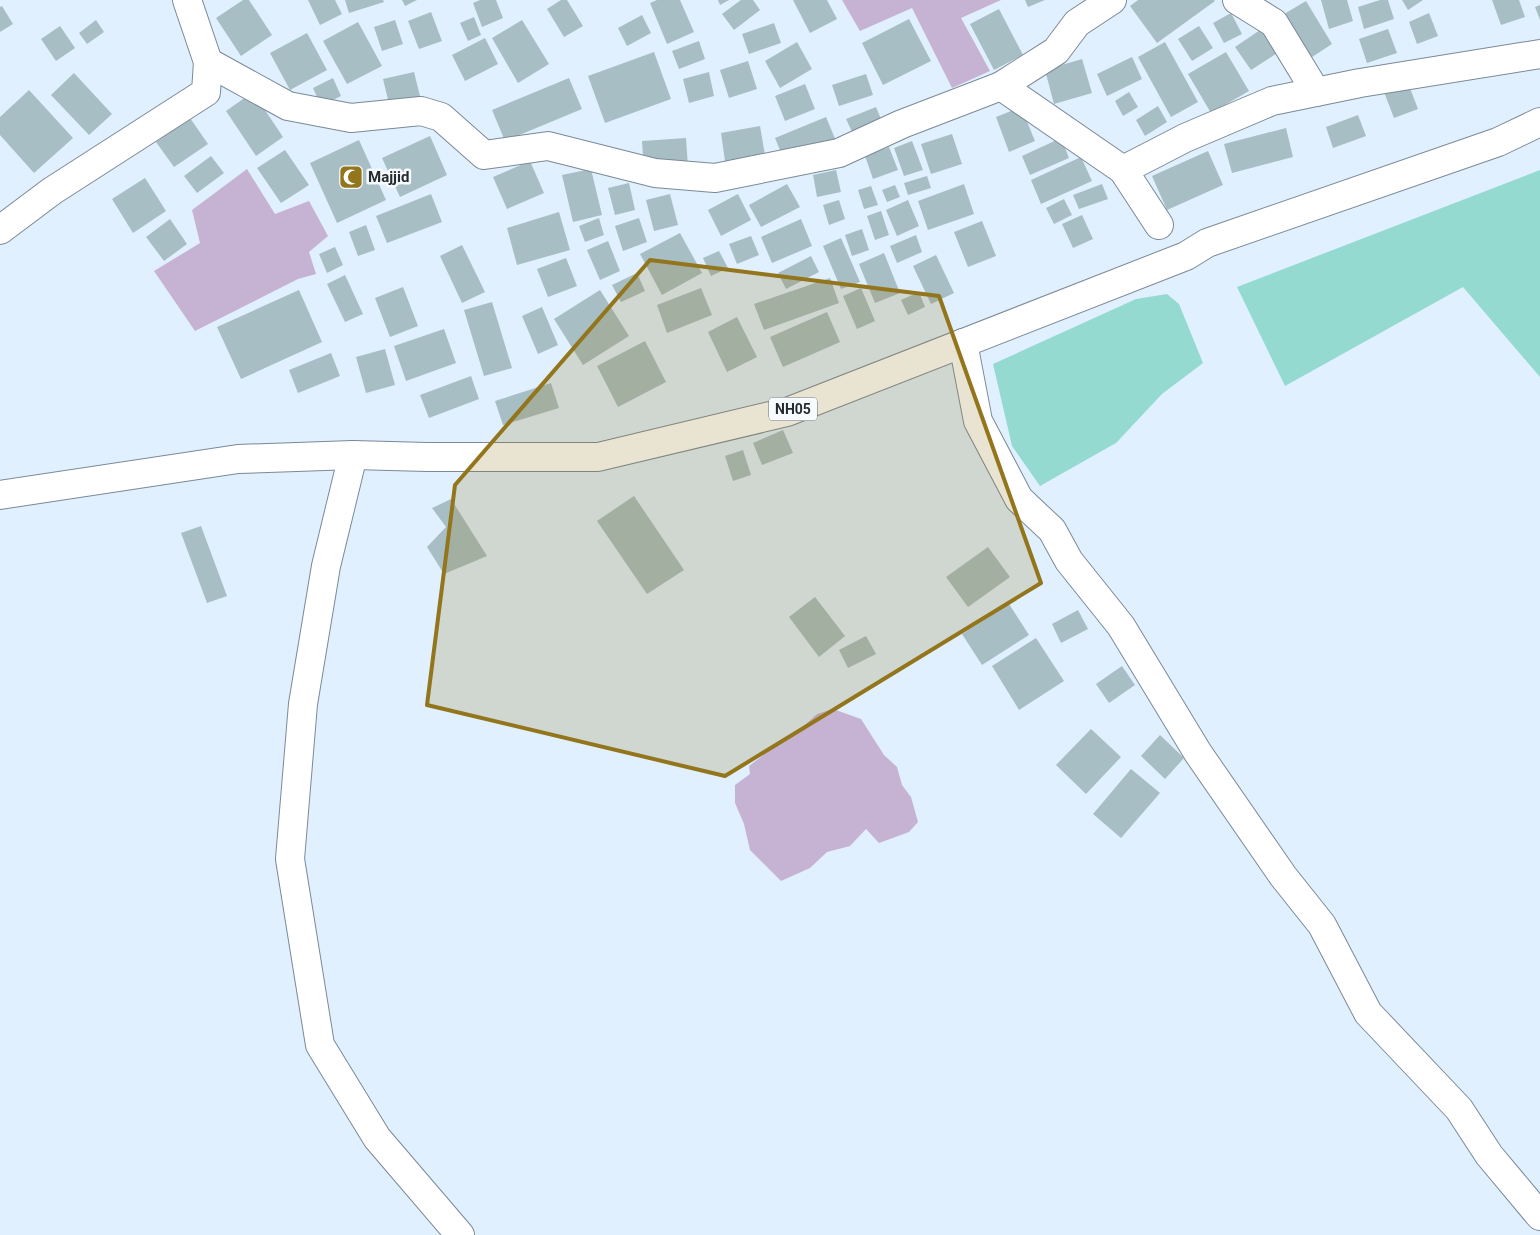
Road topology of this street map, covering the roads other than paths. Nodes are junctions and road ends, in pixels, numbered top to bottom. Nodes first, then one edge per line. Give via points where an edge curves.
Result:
1 (188, 0) edge
2 (1112, 0) edge
3 (1237, 0) edge
4 (1540, 54) edge
5 (208, 62) junction
6 (1001, 86) junction
7 (1316, 92) junction
8 (1540, 122) edge
9 (1123, 170) junction
10 (1159, 224) dead end
11 (0, 230) edge
12 (963, 343) junction
13 (353, 455) junction
14 (0, 495) edge
15 (1540, 1216) edge
16 (460, 1235) edge

1 - 5 street
2 - 6 street via 1077,23 1056,51
3 - 7 street via 1274,23
4 - 7 street
5 - 6 street via 288,106 350,118 421,111 442,117 484,155 548,146 655,173 715,178 840,153 902,124
5 - 11 street via 206,92 52,191
6 - 9 street
7 - 9 street via 1272,101 1185,138
8 - 12 street, NH05 via 1498,142 1207,243 1186,256
9 - 10 street
12 - 13 street, NH05 via 786,412 598,457
12 - 15 street via 978,421 1019,499 1052,530 1069,561 1122,626 1198,754 1283,876 1322,925 1368,1012 1459,1109 1489,1154
13 - 14 street, NH05 via 238,459
13 - 16 street via 326,566 303,704 290,859 320,1045 377,1138

